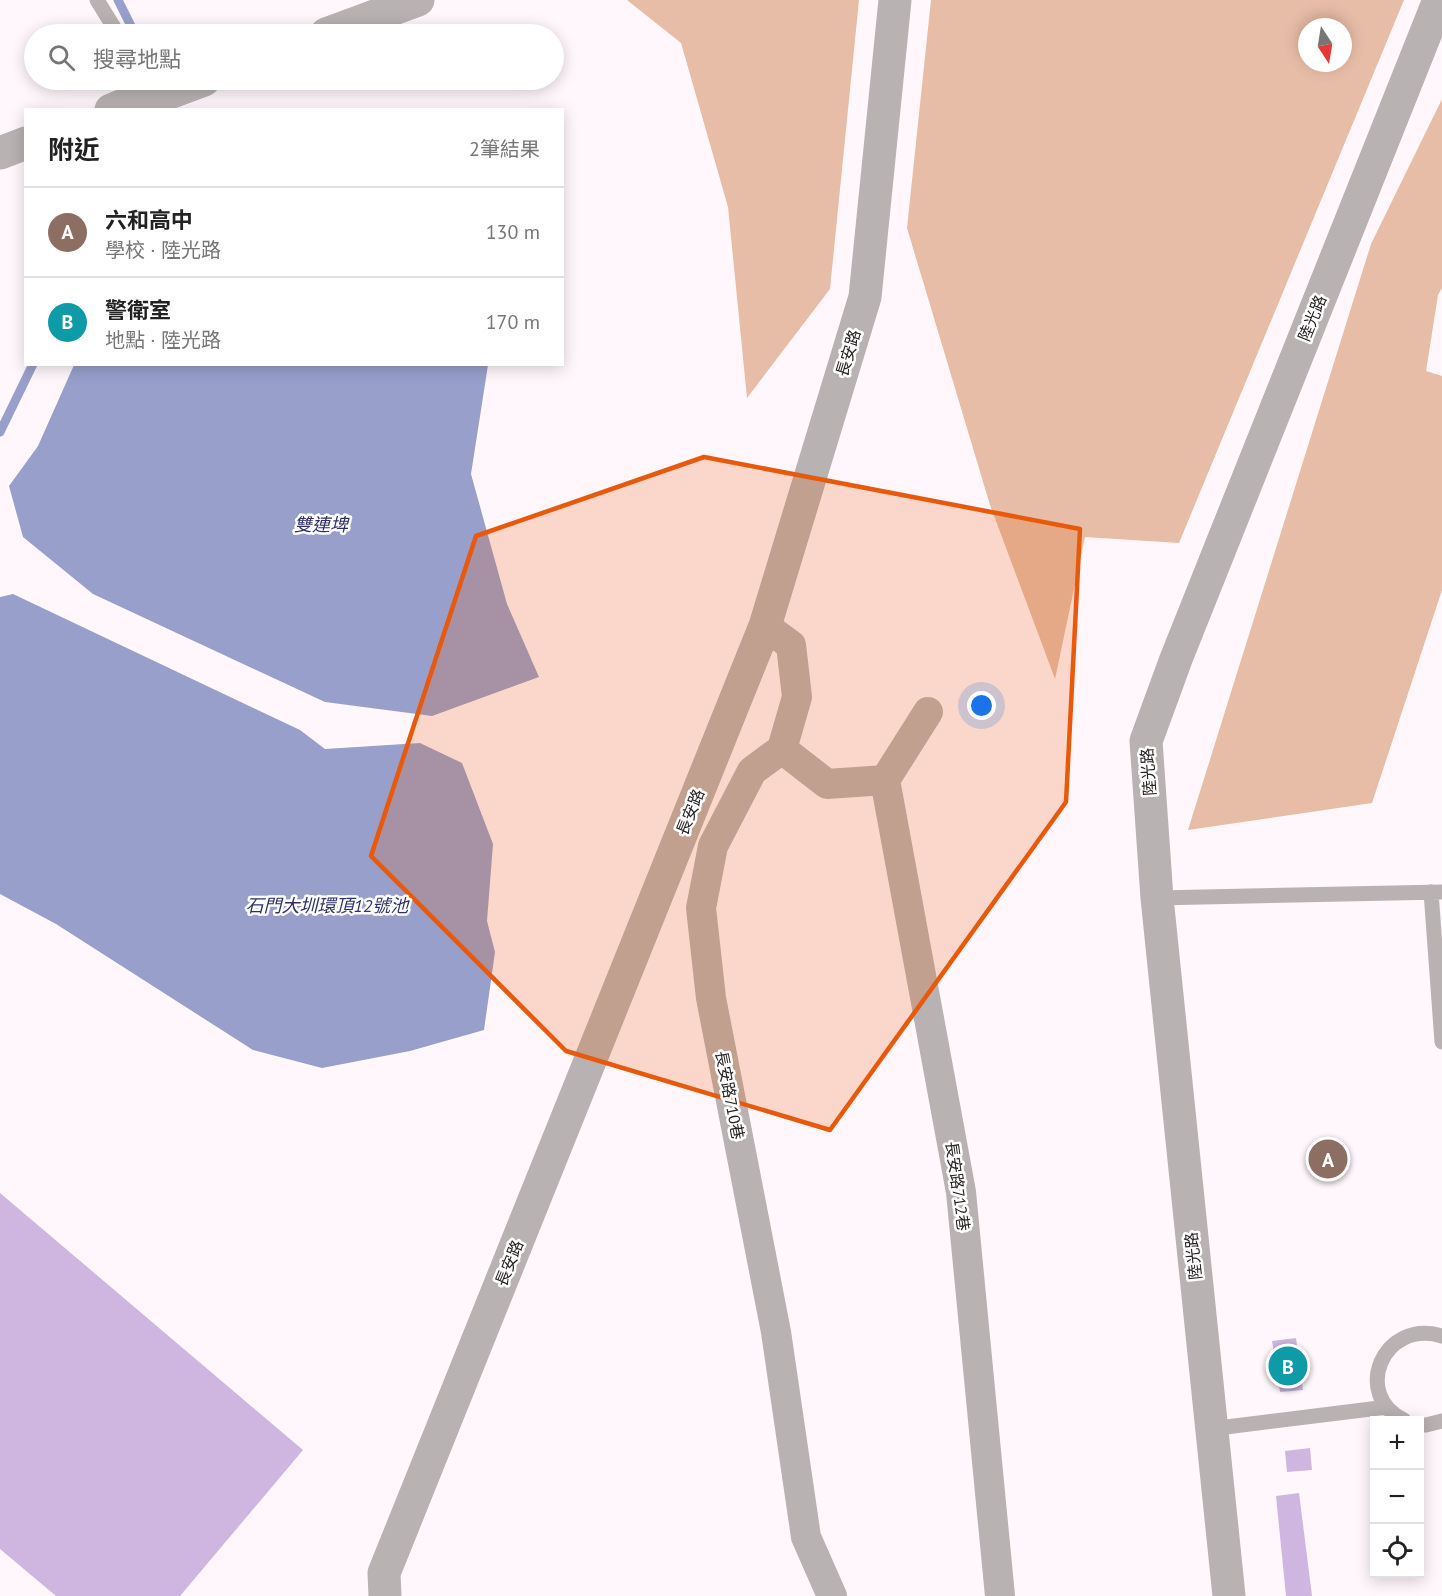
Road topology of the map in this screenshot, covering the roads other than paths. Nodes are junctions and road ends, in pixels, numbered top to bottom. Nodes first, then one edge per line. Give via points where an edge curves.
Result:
1 (96, 0) edge
2 (418, 0) edge
3 (895, 0) edge
4 (1439, 0) edge
5 (111, 24) edge
6 (353, 24) edge
7 (151, 90) edge
8 (115, 108) edge
9 (24, 144) edge
10 (0, 153) edge
11 (765, 626) junction
12 (928, 712) dead end
13 (782, 749) junction
14 (885, 780) junction
15 (1437, 892) edge
16 (1157, 898) junction
17 (1442, 1042) edge
18 (1442, 1336) edge
19 (1387, 1407) junction
20 (1399, 1416) edge
21 (1442, 1421) edge
22 (1424, 1425) edge
23 (1210, 1429) junction
24 (385, 1596) edge
25 (832, 1596) edge
26 (1000, 1596) edge
27 (1222, 1596) edge
28 (1229, 1596) edge

1 - 5 lane
2 - 6 street
3 - 11 street, 長安路 via 865,297
4 - 16 street, 陸光路 via 1146,741
7 - 8 street
9 - 10 street
11 - 13 street via 791,645 796,697
11 - 24 street, 長安路 via 384,1573
12 - 14 street
13 - 14 street via 827,784
13 - 25 street, 長安路710巷 via 752,771 713,846 701,908 711,998 776,1332 806,1537
14 - 26 street, 長安路712巷 via 961,1192
15 - 16 lane
15 - 17 lane
16 - 23 street, 陸光路
18 - 19 lane via 1409,1335 1386,1352 1377,1380
19 - 20 lane
19 - 23 lane
21 - 22 lane
23 - 27 street via 1209,1475
23 - 28 street, 陸光路

